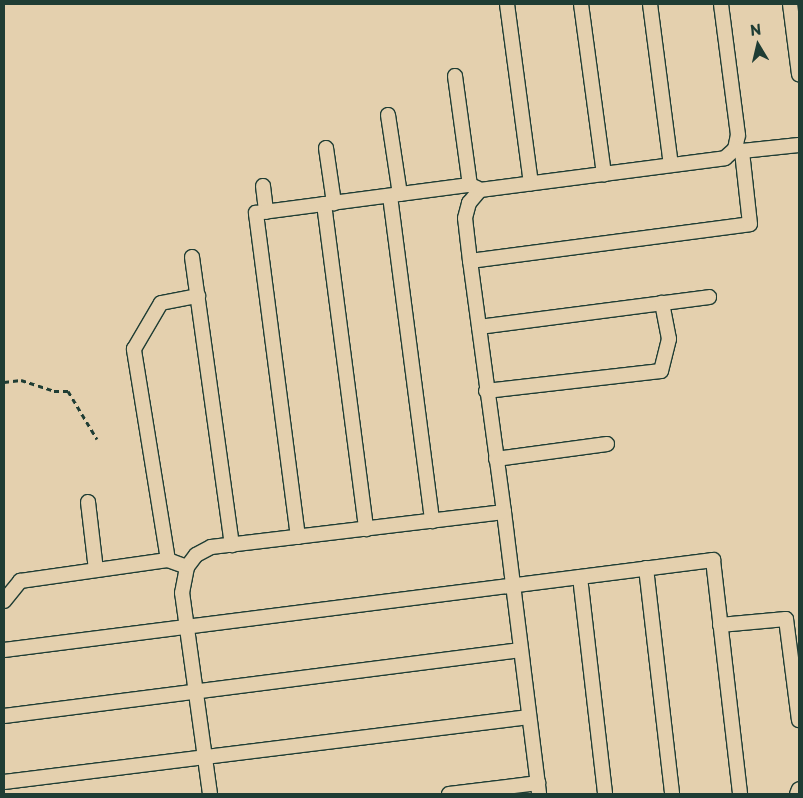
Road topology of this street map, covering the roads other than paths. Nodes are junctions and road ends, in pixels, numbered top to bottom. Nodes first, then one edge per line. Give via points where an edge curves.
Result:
1 (507, 4) edge
2 (581, 4) edge
3 (650, 4) edge
4 (721, 4) edge
5 (790, 4) edge
6 (799, 74) edge
7 (455, 76) dead end
8 (388, 115) dead end
9 (799, 145) edge
10 (326, 148) dead end
11 (738, 150) junction
12 (672, 165) junction
13 (604, 174) junction
14 (531, 183) junction
15 (263, 186) dead end
16 (475, 187) junction
17 (395, 195) junction
18 (329, 204) junction
19 (266, 212) junction
20 (192, 257) dead end
21 (470, 261) junction
22 (198, 296) junction
23 (709, 297) dead end
24 (662, 303) junction
25 (478, 327) junction
26 (486, 391) junction
27 (607, 444) dead end
28 (496, 459) junction
29 (88, 502) dead end
30 (504, 512) junction
31 (432, 521) junction
32 (366, 529) junction
33 (298, 537) junction
34 (232, 544) junction
35 (168, 560) junction
36 (187, 567) junction
37 (646, 568) junction
38 (96, 570) junction
39 (580, 577) junction
40 (513, 585) junction
41 (4, 601) edge
42 (720, 625) junction
43 (187, 626) junction
44 (4, 650) edge
45 (521, 650) junction
46 (196, 691) junction
47 (4, 716) edge
48 (529, 717) junction
49 (799, 720) edge
50 (205, 757) junction
51 (4, 782) edge
52 (538, 789) edge
53 (799, 790) edge
54 (210, 794) edge
55 (449, 794) edge
56 (605, 794) edge
57 (672, 794) edge
58 (740, 794) edge
59 (797, 794) edge

1 - 14 street
2 - 13 street
3 - 12 street
4 - 11 street
5 - 6 street
7 - 16 street
8 - 17 street
9 - 11 street
10 - 18 street
11 - 12 street via 725,158
11 - 21 street via 750,224
12 - 13 street
13 - 14 street
14 - 16 street
15 - 19 street
16 - 17 street
16 - 21 street via 465,218
17 - 18 street
17 - 31 street
18 - 19 street
18 - 32 street
19 - 33 street via 256,214
20 - 22 street
21 - 25 street
22 - 34 street
22 - 35 street via 161,303 134,349
23 - 24 street
24 - 25 street
24 - 26 street via 669,339 661,371
25 - 26 street
26 - 28 street
27 - 28 street
28 - 30 street
29 - 38 street
30 - 31 street
30 - 40 street
31 - 32 street
32 - 33 street
33 - 34 street
34 - 36 street via 211,547 196,555
35 - 36 street
35 - 38 street
36 - 43 street via 182,593
37 - 39 street
37 - 42 street via 713,560
37 - 57 street
38 - 41 street via 20,581
39 - 40 street
39 - 56 street
40 - 43 street
40 - 45 street
42 - 49 street via 786,619
42 - 58 street
43 - 44 street
43 - 46 street
45 - 46 street
45 - 48 street
46 - 47 street
46 - 50 street
48 - 50 street
48 - 52 street
50 - 51 street
50 - 54 street
52 - 55 street
53 - 59 street

